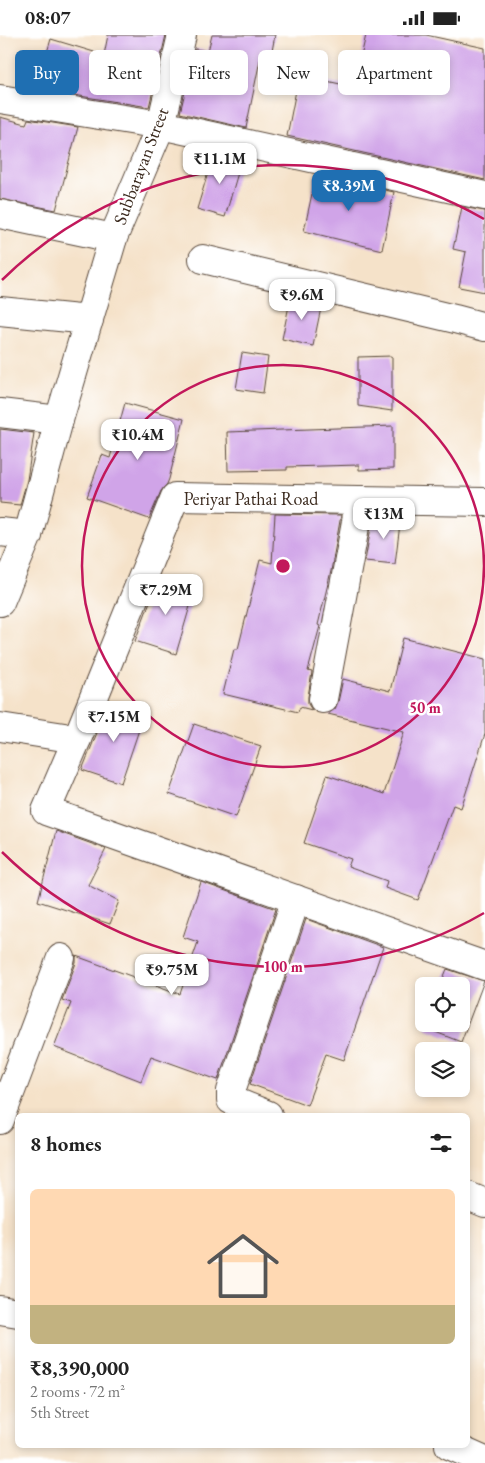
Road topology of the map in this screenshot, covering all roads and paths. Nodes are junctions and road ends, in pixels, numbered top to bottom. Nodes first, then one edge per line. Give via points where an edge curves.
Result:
1 (182, 35) edge
2 (0, 99) edge
3 (161, 125) junction
4 (485, 196) edge
5 (0, 214) edge
6 (113, 238) junction
7 (203, 259) dead end
8 (0, 311) edge
9 (89, 320) junction
10 (485, 327) edge
11 (0, 413) edge
12 (58, 420) junction
13 (360, 500) junction
14 (485, 502) edge
15 (0, 532) edge
16 (28, 535) junction
17 (0, 602) edge
18 (323, 699) dead end
19 (0, 727) edge
20 (77, 739) junction
21 (296, 899) junction
22 (61, 957) dead end
23 (485, 966) edge
24 (228, 1107) edge
25 (258, 1113) edge
26 (0, 1120) edge
27 (470, 1197) edge
28 (485, 1203) edge
29 (0, 1310) edge
30 (15, 1312) edge
31 (456, 1448) edge
32 (485, 1461) edge

1 - 3 street, Subbarayan Street
2 - 3 street
3 - 4 street
3 - 6 street, Subbarayan Street
5 - 6 street
6 - 9 street, Subbarayan Street
7 - 10 street
8 - 9 street
9 - 12 street, Subbarayan Street
11 - 12 street
12 - 16 street, Subbarayan Street
13 - 14 street, Periyar Pathai Road
13 - 18 street
13 - 20 street, Periyar Pathai Road via 175,497
15 - 16 street
16 - 17 street, Subbarayan Street
19 - 20 street
20 - 21 street via 46,811
21 - 23 street
21 - 24 street
22 - 26 street
24 - 25 street
27 - 28 street
29 - 30 street
31 - 32 street

